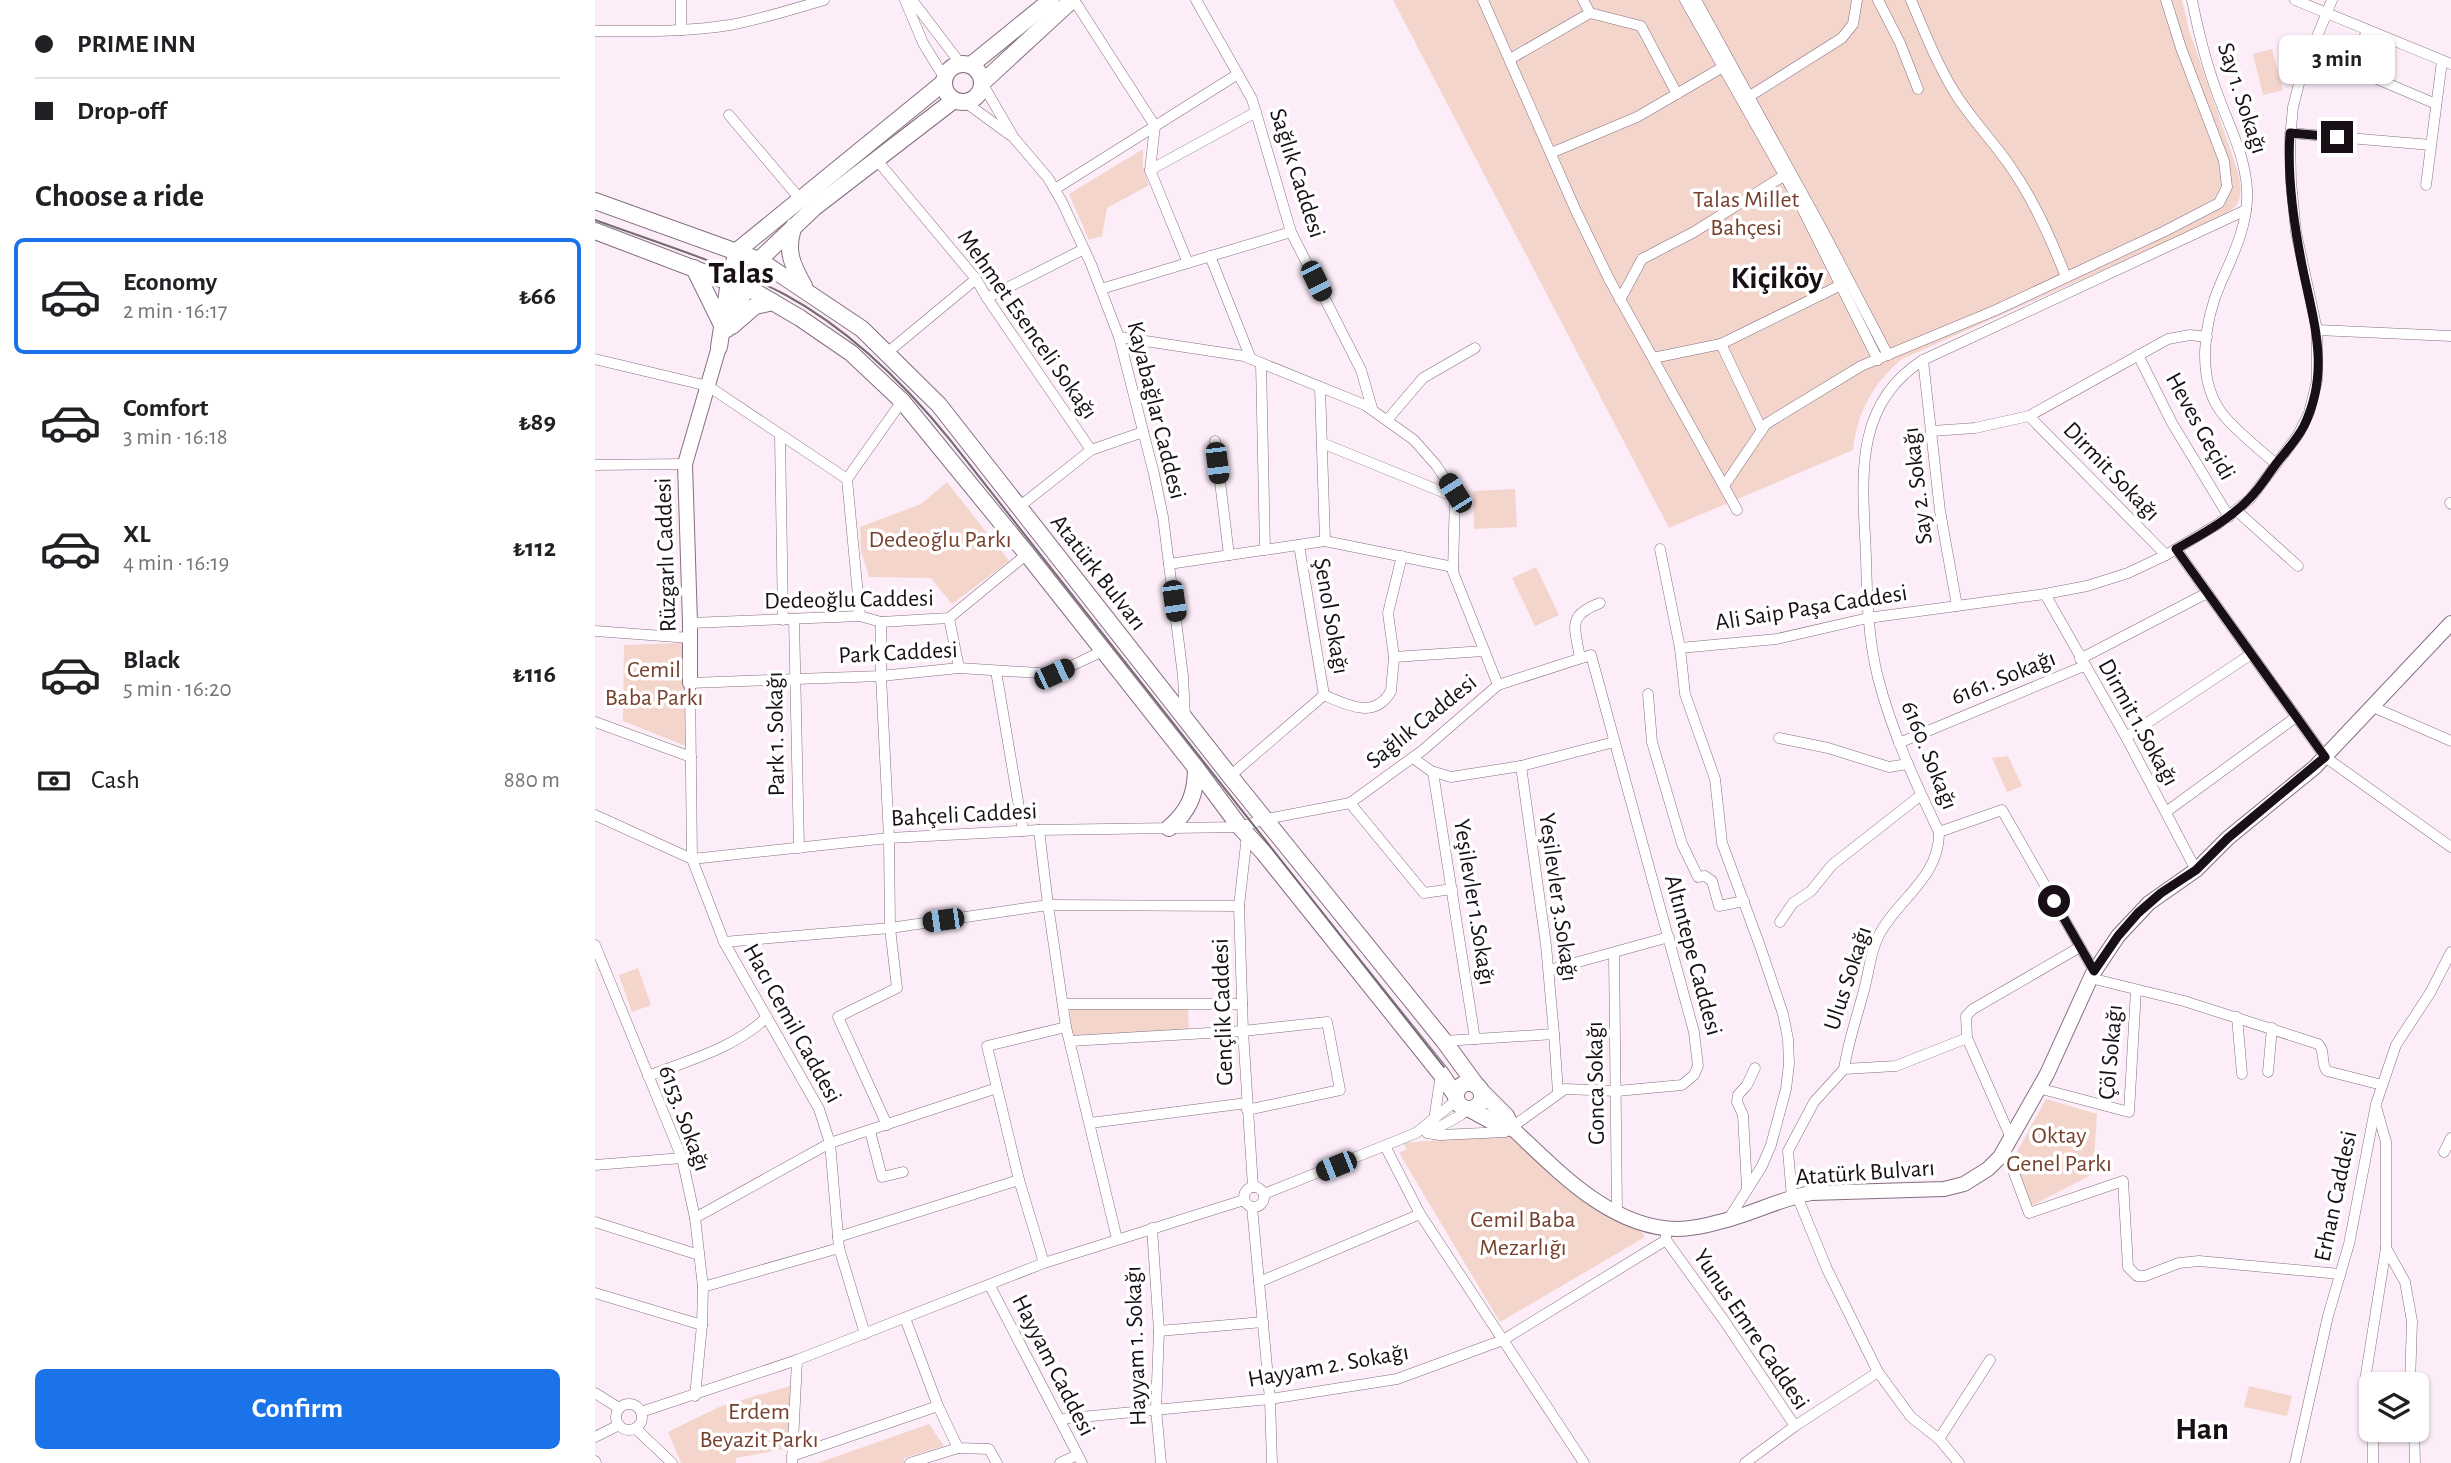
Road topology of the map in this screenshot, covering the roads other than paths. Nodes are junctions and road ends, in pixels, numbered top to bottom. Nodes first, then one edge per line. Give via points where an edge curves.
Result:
1 (681, 0) edge
2 (824, 0) edge
3 (905, 0) edge
4 (912, 0) edge
5 (1051, 0) edge
6 (1073, 0) edge
7 (1196, 0) edge
8 (1483, 0) edge
9 (1583, 0) edge
10 (1685, 0) edge
11 (1696, 0) edge
12 (1857, 0) edge
13 (1878, 0) edge
14 (1912, 0) edge
15 (2166, 0) edge
16 (2192, 0) edge
17 (2295, 0) edge
18 (2332, 0) edge
19 (1590, 13) junction
20 (2326, 14) junction
21 (681, 30) junction
22 (2367, 30) junction
23 (595, 31) edge
24 (1510, 59) junction
25 (2446, 62) edge
26 (965, 64) junction
27 (1724, 67) junction
28 (1238, 74) junction
29 (944, 80) junction
30 (982, 83) junction
31 (1917, 89) dead end
32 (1677, 94) junction
33 (1750, 96) junction
34 (960, 101) junction
35 (2436, 104) junction
36 (1256, 112) junction
37 (729, 115) dead end
38 (1154, 126) junction
39 (2290, 133) junction
40 (1014, 138) junction
41 (2431, 145) junction
42 (1551, 153) junction
43 (876, 159) junction
44 (1150, 170) junction
45 (1785, 175) junction
46 (2426, 185) dead end
47 (1055, 189) junction
48 (800, 199) junction
49 (595, 201) edge
50 (2246, 210) junction
51 (782, 214) junction
52 (795, 225) junction
53 (595, 231) edge
54 (1291, 232) junction
55 (708, 240) junction
56 (1084, 249) junction
57 (737, 251) junction
58 (1210, 256) junction
59 (759, 260) junction
60 (1188, 263) junction
61 (694, 268) junction
62 (2066, 277) junction
63 (976, 279) junction
64 (729, 282) junction
65 (1841, 285) junction
66 (747, 287) junction
67 (1101, 289) junction
68 (807, 292) junction
69 (987, 298) junction
70 (1620, 300) junction
71 (773, 302) junction
72 (725, 328) junction
73 (2317, 330) junction
74 (1119, 337) junction
75 (2207, 337) junction
76 (2451, 337) edge
77 (1721, 345) junction
78 (719, 347) joint
79 (1475, 348) dead end
80 (888, 352) junction
81 (2139, 355) junction
82 (1653, 358) junction
83 (1883, 358) junction
84 (595, 359) edge
85 (1923, 360) junction
86 (1256, 361) junction
87 (708, 386) junction
88 (1320, 387) junction
89 (902, 401) junction
90 (1372, 408) junction
91 (2029, 416) junction
92 (1388, 419) junction
93 (1762, 430) junction
94 (1932, 431) junction
95 (1143, 432) junction
96 (779, 436) junction
97 (1215, 440) dead end
98 (1322, 443) junction
99 (1091, 450) junction
100 (685, 464) junction
101 (2276, 464) junction
102 (595, 466) edge
103 (847, 479) junction
104 (1724, 486) junction
105 (1455, 497) junction
106 (1019, 507) junction
107 (1737, 510) dead end
108 (2233, 514) junction
109 (1325, 541) junction
110 (1299, 545) junction
111 (1660, 549) dead end
112 (2176, 549) junction
113 (1265, 550) junction
114 (1027, 554) junction
115 (1229, 555) junction
116 (2165, 555) junction
117 (1402, 556) junction
118 (1169, 564) junction
119 (2298, 566) dead end
120 (1453, 567) junction
121 (2207, 593) junction
122 (2045, 594) junction
123 (1600, 603) dead end
124 (1957, 606) junction
125 (1868, 614) junction
126 (860, 616) junction
127 (949, 618) junction
128 (789, 620) junction
129 (881, 622) junction
130 (2451, 623) edge
131 (595, 631) edge
132 (690, 631) junction
133 (1680, 648) junction
134 (1103, 651) junction
135 (1484, 651) junction
136 (2250, 655) junction
137 (1394, 657) junction
138 (1585, 657) junction
139 (2082, 663) junction
140 (959, 668) junction
141 (996, 671) junction
142 (881, 676) junction
143 (795, 679) junction
144 (690, 683) junction
145 (1498, 685) junction
146 (1648, 694) dead end
147 (1324, 695) junction
148 (2373, 707) junction
149 (2296, 717) junction
150 (1185, 718) junction
151 (595, 722) edge
152 (2126, 737) junction
153 (1779, 738) dead end
154 (2451, 741) edge
155 (1614, 742) junction
156 (1899, 743) junction
157 (691, 757) junction
158 (2325, 757) junction
159 (1413, 758) junction
160 (1907, 764) junction
161 (1521, 766) junction
162 (1196, 768) junction
163 (1433, 772) junction
164 (1230, 776) junction
165 (1921, 795) junction
166 (1350, 803) junction
167 (2165, 811) junction
168 (595, 815) edge
169 (1266, 818) junction
170 (1169, 828) junction
171 (1039, 830) junction
172 (1023, 831) junction
173 (1244, 831) junction
174 (1939, 832) junction
175 (890, 838) junction
176 (2451, 847) edge
177 (799, 848) junction
178 (692, 859) junction
179 (2196, 870) junction
180 (1452, 889) junction
181 (1744, 901) junction
182 (1048, 905) junction
183 (1240, 906) junction
184 (1780, 922) dead end
185 (890, 928) junction
186 (1669, 937) junction
187 (723, 942) junction
188 (595, 946) edge
189 (2080, 947) junction
190 (2451, 952) edge
191 (1614, 953) junction
192 (1549, 971) junction
193 (2092, 975) junction
194 (2136, 990) junction
195 (1063, 1004) junction
196 (1242, 1004) junction
197 (767, 1017) junction
198 (2237, 1017) junction
199 (1066, 1027) junction
200 (2272, 1028) junction
201 (1243, 1031) junction
202 (1554, 1034) junction
203 (1967, 1038) junction
204 (1475, 1039) junction
205 (1070, 1041) junction
206 (1444, 1041) junction
207 (1755, 1068) dead end
208 (1843, 1069) junction
209 (2267, 1072) dead end
210 (1441, 1074) junction
211 (2242, 1074) dead end
212 (648, 1076) junction
213 (2382, 1085) junction
214 (997, 1088) junction
215 (1479, 1088) junction
216 (2038, 1088) junction
217 (1617, 1091) junction
218 (1558, 1092) junction
219 (1462, 1103) junction
220 (2376, 1104) junction
221 (1247, 1107) junction
222 (1434, 1120) junction
223 (1090, 1123) junction
224 (887, 1125) junction
225 (1513, 1128) junction
226 (870, 1131) junction
227 (1421, 1133) junction
228 (2451, 1138) edge
229 (830, 1143) junction
230 (2008, 1144) junction
231 (1385, 1146) junction
232 (2444, 1152) dead end
233 (682, 1158) junction
234 (595, 1165) edge
235 (903, 1172) dead end
236 (1019, 1180) junction
237 (1253, 1187) junction
238 (1747, 1188) junction
239 (1264, 1194) junction
240 (1795, 1197) junction
241 (1248, 1204) junction
242 (1617, 1212) junction
243 (1420, 1214) junction
244 (695, 1219) junction
245 (1728, 1220) junction
246 (595, 1222) edge
247 (1152, 1228) junction
248 (1666, 1234) junction
249 (838, 1237) junction
250 (1117, 1239) junction
251 (839, 1248) junction
252 (2386, 1248) junction
253 (699, 1255) junction
254 (1044, 1263) junction
255 (2340, 1274) junction
256 (1259, 1282) junction
257 (990, 1286) junction
258 (703, 1287) junction
259 (595, 1293) edge
260 (905, 1318) junction
261 (1263, 1322) junction
262 (702, 1325) junction
263 (1159, 1331) junction
264 (865, 1334) junction
265 (1503, 1340) junction
266 (797, 1360) junction
267 (1990, 1360) dead end
268 (1878, 1372) junction
269 (2367, 1372) edge
270 (2410, 1372) edge
271 (595, 1393) edge
272 (695, 1396) junction
273 (1269, 1399) junction
274 (938, 1406) junction
275 (619, 1408) junction
276 (1156, 1409) junction
277 (641, 1412) junction
278 (1060, 1419) junction
279 (619, 1425) junction
280 (1795, 1426) junction
281 (635, 1428) junction
282 (595, 1437) edge
283 (1939, 1439) junction
284 (2373, 1442) edge
285 (2414, 1442) edge
286 (958, 1448) junction
287 (792, 1459) edge
288 (1080, 1459) edge
289 (672, 1463) edge
290 (910, 1463) edge
291 (997, 1463) edge
292 (1060, 1463) edge
293 (1161, 1463) edge
294 (1272, 1463) edge
295 (1584, 1463) edge
296 (1745, 1463) edge
297 (1959, 1463) edge
298 (2295, 1463) edge
299 (2373, 1463) edge
300 (2415, 1463) edge

1 - 21 street
2 - 21 street via 750,21
3 - 29 street
4 - 26 street
5 - 26 main road
6 - 30 main road
6 - 38 street
7 - 28 street, Sağlık Caddesi
8 - 24 street
9 - 19 street
10 - 27 street
11 - 33 street
12 - 33 street via 1853,24 1842,38
13 - 31 street via 1901,43
14 - 62 street via 1946,78 2017,177
15 - 62 street via 2224,161 2226,191 2211,209
16 - 50 street, Say 1. Sokağı via 2208,67 2244,167
17 - 20 street
18 - 20 street, Ali Saip Paşa Caddesi
19 - 24 street
19 - 32 street via 1641,26
20 - 22 street
20 - 39 street, Ali Saip Paşa Caddesi via 2301,76
21 - 23 street
22 - 25 street
22 - 35 street via 2355,63 2358,71
24 - 42 street
25 - 35 street
26 - 29 main road via 950,68
26 - 30 main road via 979,72
27 - 32 street
27 - 45 street
28 - 36 street, Sağlık Caddesi
28 - 38 street
29 - 34 main road via 946,93
29 - 48 main road
30 - 34 main road via 975,97
30 - 40 street, Kayabağlar Caddesi
32 - 42 street via 1637,117
33 - 83 street via 1823,231
34 - 40 street, Kayabağlar Caddesi
34 - 43 main road
35 - 41 street
36 - 44 street
36 - 54 street, Sağlık Caddesi
37 - 48 street
38 - 44 street
38 - 47 street
39 - 41 street
39 - 73 street, Ali Saip Paşa Caddesi via 2296,232
40 - 47 street, Kayabağlar Caddesi
41 - 46 street
42 - 70 street
43 - 52 main road
43 - 63 street, Mehmet Esenceli Sokağı
44 - 60 street
45 - 65 street
45 - 70 street via 1642,259
47 - 56 street, Kayabağlar Caddesi
48 - 51 main road
49 - 55 main road, Atatürk Bulvarı
50 - 75 street, Say 1. Sokağı via 2234,256 2213,304
50 - 85 street, 6160. Sokağı
51 - 55 main road via 739,236
51 - 57 main road
52 - 59 main road
52 - 68 main road via 791,264
53 - 61 main road, Atatürk Bulvarı
54 - 58 street
54 - 90 street, Sağlık Caddesi via 1361,370
55 - 57 main road, Atatürk Bulvarı
56 - 67 street, Kayabağlar Caddesi
56 - 69 street
57 - 59 main road, Atatürk Bulvarı
57 - 64 main road, Rüzgarlı Caddesi
58 - 60 street
58 - 86 street
59 - 66 main road, Rüzgarlı Caddesi
59 - 68 main road, Atatürk Bulvarı
60 - 67 street
61 - 64 main road, Atatürk Bulvarı
61 - 72 main road
62 - 83 street
63 - 69 street, Mehmet Esenceli Sokağı
63 - 80 street
64 - 66 main road, Atatürk Bulvarı
64 - 72 main road, Rüzgarlı Caddesi
65 - 77 street
65 - 83 street
66 - 71 main road, Atatürk Bulvarı
66 - 72 main road, Rüzgarlı Caddesi
67 - 74 street, Kayabağlar Caddesi
68 - 80 main road, Atatürk Bulvarı via 862,328
69 - 99 street, Mehmet Esenceli Sokağı
70 - 82 street
71 - 72 main road via 755,306
71 - 89 main road, Atatürk Bulvarı via 851,353
72 - 78 main road, Rüzgarlı Caddesi
73 - 76 street
73 - 101 street, Ali Saip Paşa Caddesi via 2318,370 2312,403 2298,435
74 - 86 street
74 - 95 street, Kayabağlar Caddesi
75 - 81 street via 2175,337
75 - 101 street, Say 1. Sokağı via 2208,377 2220,410
77 - 82 street
77 - 93 street
78 - 87 main road, Rüzgarlı Caddesi
79 - 92 street via 1423,378
80 - 106 main road, Atatürk Bulvarı via 939,405
81 - 91 street
81 - 108 street, Heves Geçidi via 2184,444
82 - 104 street
83 - 93 street via 1861,366
84 - 87 street
85 - 94 street, Say 2. Sokağı
85 - 125 street, 6160. Sokağı via 1888,391 1867,441 1863,478
86 - 88 street
86 - 113 street
87 - 96 street
87 - 100 main road, Rüzgarlı Caddesi
88 - 90 street
88 - 98 street
89 - 103 street
89 - 114 main road, Atatürk Bulvarı
90 - 92 street
91 - 94 street via 1975,428
91 - 116 street, Dirmit Sokağı
92 - 105 street via 1426,452
93 - 104 street
94 - 124 street, Say 2. Sokağı
95 - 99 street
95 - 118 street, Kayabağlar Caddesi
96 - 103 street
96 - 128 street, Park 1. Sokağı
97 - 115 street
98 - 105 street
98 - 109 street
99 - 106 street
100 - 102 street
100 - 132 main road, Rüzgarlı Caddesi
101 - 108 street, Ali Saip Paşa Caddesi via 2260,488
103 - 126 street
104 - 107 street
105 - 120 street, Sağlık Caddesi
106 - 150 main road, Atatürk Bulvarı
108 - 112 street, Ali Saip Paşa Caddesi
108 - 119 street, Heves Geçidi
109 - 110 street
109 - 117 street
110 - 113 street
110 - 147 street, Şenol Sokağı
111 - 133 street
112 - 116 street, Ali Saip Paşa Caddesi
112 - 121 street, Dirmit Sokağı
113 - 115 street
114 - 127 street, Dedeoğlu Caddesi
114 - 134 main road, Atatürk Bulvarı
115 - 118 street
116 - 122 street, Ali Saip Paşa Caddesi via 2108,580
117 - 120 street
117 - 137 street via 1388,613
118 - 150 street, Kayabağlar Caddesi
120 - 135 street, Sağlık Caddesi
121 - 136 street, Dirmit Sokağı
121 - 139 street, 6161. Sokağı
122 - 124 street, Ali Saip Paşa Caddesi
122 - 139 street, Dirmit 1.Sokağı
123 - 138 street, Altıntepe Caddesi via 1582,610 1577,618 1575,627
124 - 125 street, Ali Saip Paşa Caddesi
125 - 133 street, Ali Saip Paşa Caddesi via 1777,639
125 - 156 street, 6160. Sokağı via 1876,670
126 - 128 street, Dedeoğlu Caddesi
126 - 129 street, Dedeoğlu Caddesi
127 - 129 street, Dedeoğlu Caddesi
127 - 140 street
128 - 132 street, Dedeoğlu Caddesi
128 - 143 street, Park 1. Sokağı
129 - 142 street
130 - 148 main road, Atatürk Bulvarı
131 - 132 street, Dedeoğlu Caddesi
132 - 144 main road, Rüzgarlı Caddesi
133 - 181 street via 1685,694 1713,769 1722,843
134 - 141 street, Park Caddesi via 1054,674
134 - 162 main road, Atatürk Bulvarı
135 - 137 street
135 - 145 street, Sağlık Caddesi
136 - 149 street, Dirmit Sokağı
136 - 152 street
137 - 147 street via 1391,691 1381,704 1354,708
138 - 145 street
138 - 155 street, Altıntepe Caddesi
139 - 152 street, Dirmit 1.Sokağı
139 - 156 street, 6161. Sokağı
140 - 141 street, Park Caddesi
140 - 142 street, Park Caddesi
141 - 172 street
142 - 143 street, Park Caddesi
142 - 175 street
143 - 144 street, Park Caddesi
143 - 177 street, Park 1. Sokağı
144 - 157 street, Hacı Cemil Caddesi
145 - 159 street, Sağlık Caddesi
146 - 181 street via 1652,742 1682,844 1698,877 1712,881 1719,906
147 - 164 street
148 - 154 street
148 - 158 main road, Atatürk Bulvarı
149 - 158 street, Dirmit Sokağı
149 - 167 street
150 - 164 main road, Atatürk Bulvarı
151 - 157 street
152 - 167 street, Dirmit 1.Sokağı
152 - 179 street
153 - 160 street via 1889,766
155 - 161 street
155 - 186 street, Altıntepe Caddesi
156 - 160 street, 6160. Sokağı
157 - 178 street, Hacı Cemil Caddesi
158 - 176 street, Dirmit Sokağı
158 - 179 main road, Atatürk Bulvarı
159 - 163 street
159 - 166 street, Sağlık Caddesi
160 - 165 street, 6160. Sokağı
161 - 163 street via 1451,777
161 - 192 street, Yeşilevler 3.Sokağı
162 - 170 main road via 1191,802
162 - 173 main road, Atatürk Bulvarı
163 - 180 street, Yeşilevler 1.Sokağı
164 - 169 main road, Atatürk Bulvarı
165 - 174 street, 6160. Sokağı
165 - 184 street via 1832,865
166 - 169 street, Sağlık Caddesi
166 - 180 street via 1423,893
167 - 179 street, Dirmit 1.Sokağı
168 - 178 street
169 - 173 street, Sağlık Caddesi
169 - 206 main road, Atatürk Bulvarı
170 - 171 street, Bahçeli Caddesi
170 - 173 street, Bahçeli Caddesi
171 - 172 street, Bahçeli Caddesi
171 - 182 street
172 - 175 street, Bahçeli Caddesi
173 - 183 street, Gençlik Caddesi
173 - 210 main road, Atatürk Bulvarı
174 - 189 street, 6160. Sokağı via 2002,810
174 - 208 street, Ulus Sokağı via 1927,874 1874,946
175 - 177 street, Bahçeli Caddesi
175 - 185 street
177 - 178 street, Bahçeli Caddesi
178 - 187 street, Hacı Cemil Caddesi
179 - 193 main road, Atatürk Bulvarı via 2138,913
180 - 204 street, Yeşilevler 1.Sokağı
181 - 238 street via 1783,1013 1789,1052 1778,1124 1762,1166
182 - 183 street
182 - 185 street
182 - 195 street
183 - 196 street, Gençlik Caddesi
185 - 187 street
185 - 224 street via 897,988 838,1017
186 - 191 street
186 - 217 street, Altıntepe Caddesi via 1697,1043 1696,1071 1682,1085
187 - 197 street, Hacı Cemil Caddesi
188 - 212 street, 6153. Sokağı
189 - 193 street, 6160. Sokağı
189 - 203 street via 1970,1010
190 - 213 street, Erhan Caddesi via 2396,1045
191 - 192 street
191 - 217 street, Gonca Sokağı
192 - 202 street, Yeşilevler 3.Sokağı
193 - 194 street
193 - 216 main road, Atatürk Bulvarı
194 - 198 street
194 - 216 street, Çöl Sokağı via 2129,1112
195 - 196 street
195 - 199 street
196 - 201 street, Gençlik Caddesi
197 - 212 street via 728,1044
197 - 229 street, Hacı Cemil Caddesi via 819,1109
198 - 200 street
198 - 211 street
199 - 205 street
199 - 214 street via 987,1046
200 - 209 street
200 - 213 street via 2320,1045 2323,1066 2330,1073
201 - 205 street
201 - 221 street, Gençlik Caddesi
201 - 221 street via 1327,1022 1340,1090
202 - 204 street
202 - 218 street, Yeşilevler 3.Sokağı
203 - 208 street via 1895,1066
203 - 230 street
204 - 206 street
205 - 223 street
206 - 215 main road, Atatürk Bulvarı
207 - 238 street via 1737,1102 1743,1115
208 - 240 street via 1814,1102 1788,1151
210 - 219 main road, Atatürk Bulvarı
210 - 222 street
212 - 233 street, 6153. Sokağı
213 - 220 street, Erhan Caddesi
214 - 224 street
214 - 236 street
215 - 219 main road via 1480,1103
215 - 219 main road via 1462,1084 1457,1089
215 - 225 main road, Atatürk Bulvarı
216 - 230 main road, Atatürk Bulvarı
217 - 218 street, Altıntepe Caddesi
217 - 242 street, Gonca Sokağı
218 - 225 street
219 - 222 street
219 - 225 main road, Atatürk Bulvarı
219 - 227 street via 1461,1115
220 - 252 street via 2386,1142
220 - 255 street, Erhan Caddesi
221 - 223 street
221 - 237 street, Gençlik Caddesi
222 - 227 street
223 - 250 street
224 - 226 street
225 - 227 street via 1500,1133
225 - 242 main road, Atatürk Bulvarı via 1565,1178
226 - 229 street
226 - 235 street via 882,1177
227 - 231 street
228 - 232 street
229 - 244 street
229 - 249 street, Hacı Cemil Caddesi
230 - 240 main road, Atatürk Bulvarı via 1988,1169 1955,1187
230 - 255 street via 2029,1213 2123,1181 2128,1267 2137,1276 2199,1261
231 - 239 street
231 - 243 street
233 - 234 street
233 - 244 street, 6153. Sokağı
236 - 249 street
236 - 254 street
237 - 239 street
237 - 241 street via 1244,1193
238 - 245 street
239 - 241 street via 1262,1205
240 - 245 main road, Atatürk Bulvarı
240 - 268 street
241 - 247 street
241 - 256 street
242 - 248 main road, Atatürk Bulvarı
243 - 256 street
243 - 265 street
244 - 253 street, 6153. Sokağı
245 - 248 main road, Atatürk Bulvarı
246 - 253 street
247 - 250 street
247 - 263 street, Hayyam 1. Sokağı
248 - 265 street, Hayyam 2. Sokağı
248 - 280 street, Yunus Emre Caddesi
249 - 251 street, Hacı Cemil Caddesi
250 - 254 street
251 - 258 street
251 - 264 street, Hacı Cemil Caddesi
252 - 269 street
252 - 270 street via 2405,1282 2411,1321
253 - 258 street, 6153. Sokağı
254 - 257 street
255 - 298 street, Erhan Caddesi
256 - 261 street
257 - 260 street
257 - 278 street, Hayyam Caddesi
258 - 262 street, 6153. Sokağı
259 - 262 street
260 - 264 street
260 - 274 street
261 - 263 street
261 - 273 street
262 - 272 street, 6153. Sokağı
263 - 276 street, Hayyam 1. Sokağı
264 - 266 street
265 - 273 street, Hayyam 2. Sokağı via 1397,1379
265 - 295 street
266 - 272 street
266 - 287 street
267 - 283 street
268 - 280 street
268 - 283 street via 1911,1417
271 - 275 street
272 - 277 street
273 - 276 street, Hayyam 2. Sokağı
273 - 294 street
274 - 286 street
274 - 287 street
275 - 277 street via 632,1404
275 - 279 street
276 - 278 street, Hayyam 2. Sokağı
276 - 293 street, Hayyam 1. Sokağı
277 - 281 street
278 - 288 street, Hayyam Caddesi
279 - 281 street
279 - 282 street
280 - 296 street, Yunus Emre Caddesi
281 - 289 street
283 - 297 street
284 - 299 street
285 - 300 street
286 - 290 street
286 - 291 street via 989,1449
288 - 292 street

